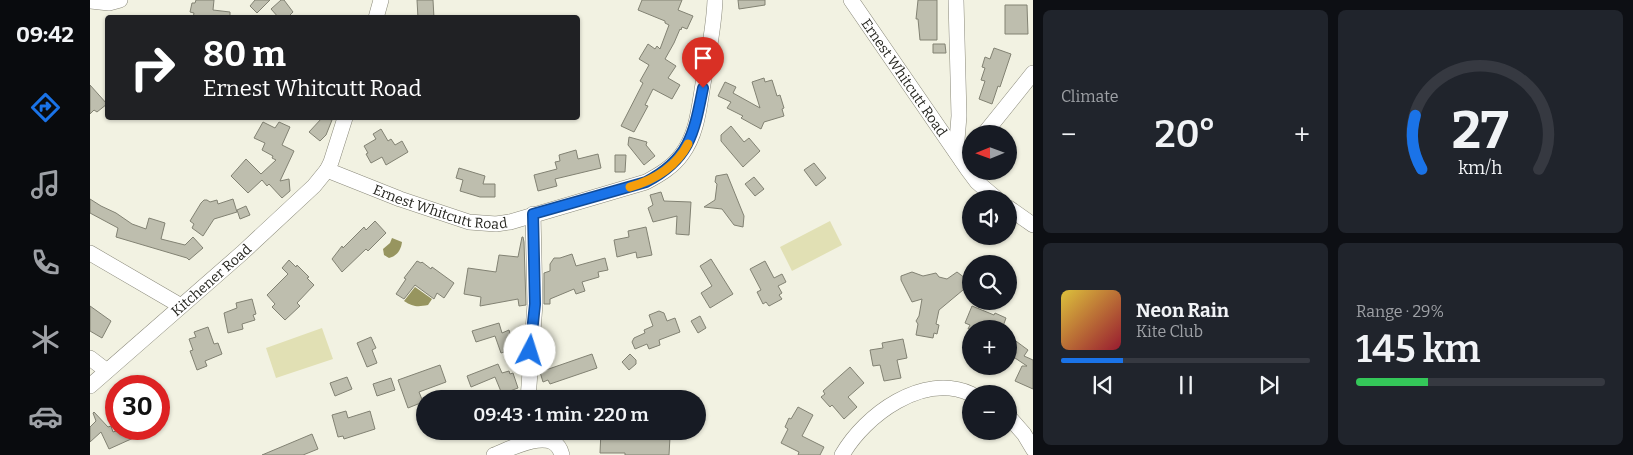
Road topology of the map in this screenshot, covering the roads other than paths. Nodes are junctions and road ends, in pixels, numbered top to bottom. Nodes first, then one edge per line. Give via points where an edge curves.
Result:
1 (120, 0) edge
2 (381, 0) edge
3 (715, 0) edge
4 (851, 0) edge
5 (956, 0) edge
6 (90, 1) edge
7 (377, 15) edge
8 (1033, 72) edge
9 (344, 120) edge
10 (991, 125) edge
11 (962, 144) edge
12 (962, 153) edge
13 (328, 170) junction
14 (976, 180) edge
15 (986, 190) edge
16 (533, 214) junction
17 (1017, 214) edge
18 (1033, 225) edge
19 (90, 253) edge
20 (181, 306) junction
21 (90, 358) edge
22 (107, 371) junction
23 (90, 386) edge
24 (529, 390) edge
25 (962, 392) edge
26 (1017, 426) edge
27 (521, 440) edge
28 (543, 440) edge
29 (1033, 449) edge
30 (494, 455) edge
31 (562, 455) edge
32 (842, 455) edge

1 - 6 street via 109,3
2 - 7 street
3 - 16 street, Ernest Whitcutt Road via 710,48 695,127 680,157 646,182
4 - 12 street, Ernest Whitcutt Road
5 - 11 street
8 - 10 street
9 - 13 street
13 - 16 street, Ernest Whitcutt Road via 469,222 496,224
13 - 20 street, Kitchener Road via 242,254
14 - 15 street, Ernest Whitcutt Road
16 - 24 street via 535,304
17 - 18 street
19 - 20 street
20 - 22 street, Kitchener Road
21 - 22 street
22 - 23 street, Kitchener Road
25 - 32 street via 918,392 890,404 850,441
26 - 29 street
27 - 30 street
28 - 31 street via 559,446

